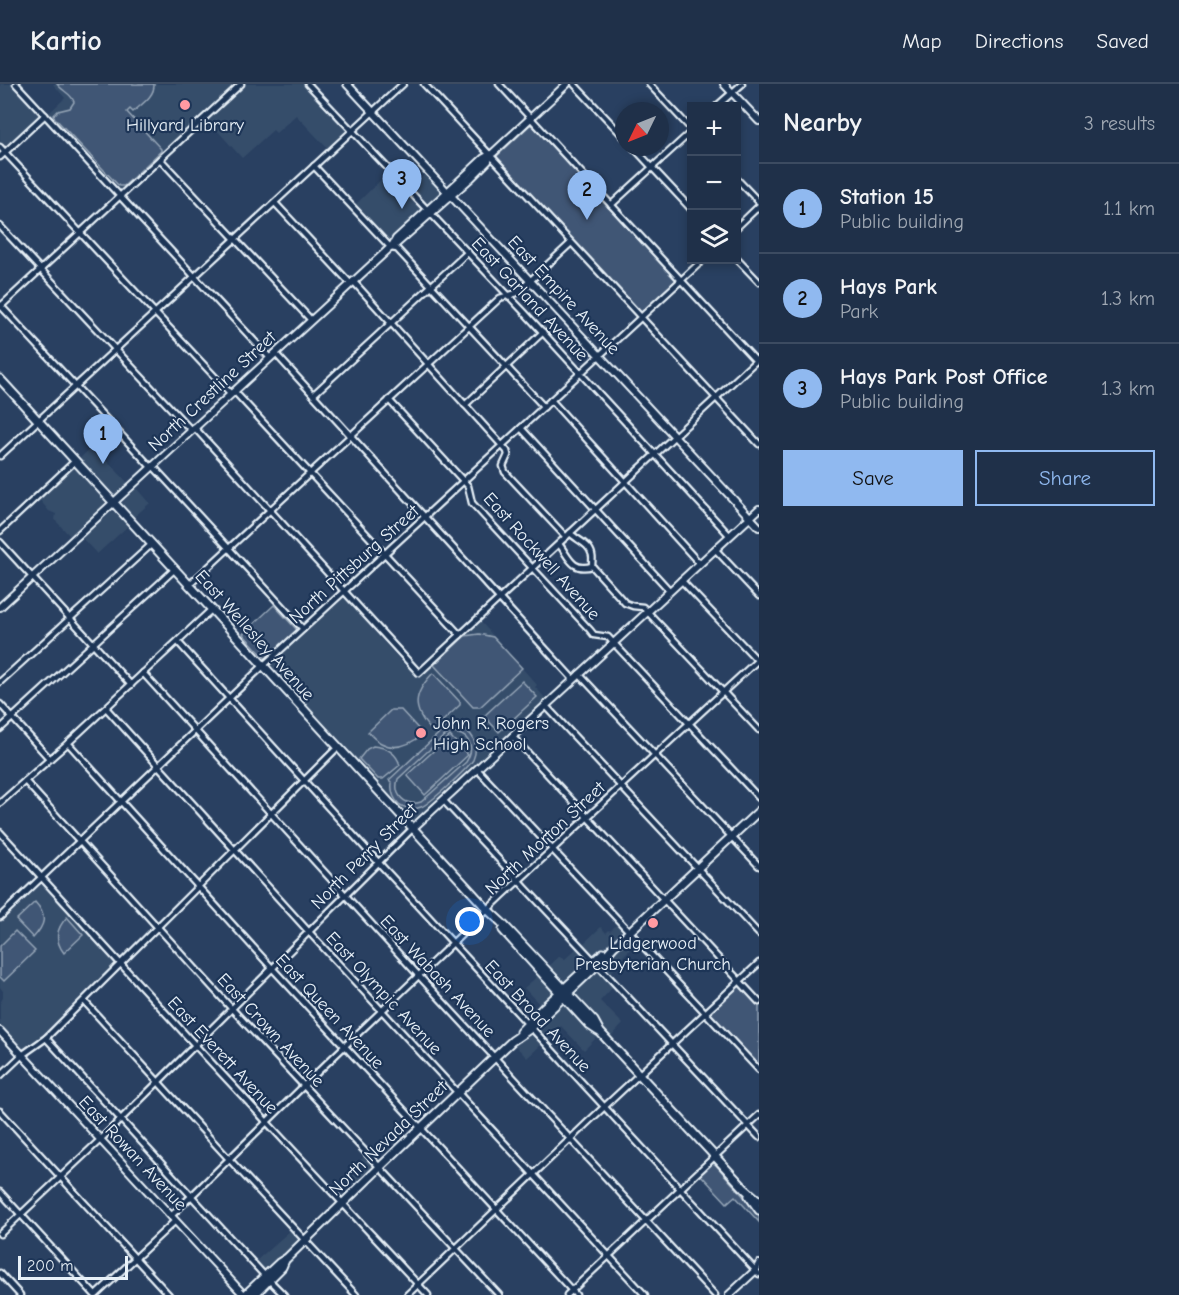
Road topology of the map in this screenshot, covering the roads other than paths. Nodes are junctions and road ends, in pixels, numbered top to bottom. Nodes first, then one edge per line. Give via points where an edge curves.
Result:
1 (16, 84) edge
2 (241, 84) edge
3 (308, 84) edge
4 (347, 84) edge
5 (403, 84) edge
6 (424, 84) edge
7 (499, 84) edge
8 (567, 84) edge
9 (574, 84) edge
10 (649, 84) edge
11 (724, 84) edge
12 (742, 84) edge
13 (732, 93) junction
14 (722, 102) edge
15 (373, 112) junction
16 (45, 115) junction
17 (531, 118) junction
18 (759, 121) edge
19 (687, 125) edge
20 (615, 128) edge
21 (352, 130) junction
22 (687, 135) edge
23 (0, 147) edge
24 (5, 152) junction
25 (0, 156) edge
26 (490, 156) junction
27 (641, 156) edge
28 (160, 159) junction
29 (314, 166) junction
30 (652, 168) junction
31 (741, 184) edge
32 (449, 194) junction
33 (120, 196) junction
34 (275, 203) junction
35 (759, 204) edge
36 (611, 205) junction
37 (687, 205) edge
38 (429, 212) junction
39 (741, 223) edge
40 (0, 226) edge
41 (80, 232) junction
42 (234, 240) junction
43 (571, 243) junction
44 (391, 247) junction
45 (468, 252) junction
46 (741, 263) edge
47 (699, 264) edge
48 (41, 269) junction
49 (195, 277) junction
50 (681, 280) junction
51 (531, 281) junction
52 (351, 282) junction
53 (759, 282) edge
54 (431, 286) junction
55 (509, 295) junction
56 (0, 306) edge
57 (156, 313) junction
58 (640, 318) junction
59 (310, 320) junction
60 (391, 323) junction
61 (469, 326) junction
62 (543, 332) junction
63 (116, 350) junction
64 (272, 355) junction
65 (600, 355) junction
66 (758, 360) edge
67 (428, 364) junction
68 (506, 366) junction
69 (581, 373) junction
70 (0, 379) edge
71 (76, 387) junction
72 (232, 392) junction
73 (313, 395) junction
74 (715, 398) junction
75 (388, 400) junction
76 (551, 400) junction
77 (465, 405) junction
78 (544, 407) junction
79 (38, 421) junction
80 (521, 428) junction
81 (193, 429) junction
82 (675, 435) junction
83 (351, 437) junction
84 (759, 444) edge
85 (503, 445) junction
86 (655, 454) junction
87 (0, 456) edge
88 (75, 461) junction
89 (152, 466) junction
90 (311, 473) junction
91 (464, 481) junction
92 (626, 481) junction
93 (113, 503) junction
94 (759, 508) edge
95 (596, 509) junction
96 (270, 511) junction
97 (751, 516) junction
98 (425, 518) junction
99 (759, 527) edge
100 (0, 531) edge
101 (568, 535) junction
102 (730, 536) junction
103 (0, 542) edge
104 (152, 544) junction
105 (559, 544) junction
106 (230, 548) junction
107 (715, 549) junction
108 (385, 555) junction
109 (699, 563) junction
110 (592, 566) junction
111 (533, 568) junction
112 (175, 569) junction
113 (32, 577) junction
114 (681, 580) junction
115 (189, 585) junction
116 (670, 591) junction
117 (344, 592) junction
118 (759, 596) edge
119 (500, 598) junction
120 (0, 607) edge
121 (212, 610) junction
122 (647, 612) junction
123 (69, 618) junction
124 (303, 629) junction
125 (460, 635) junction
126 (178, 642) junction
127 (613, 643) junction
128 (93, 644) junction
129 (758, 660) edge
130 (263, 666) junction
131 (143, 673) junction
132 (579, 674) junction
133 (573, 679) junction
134 (0, 682) edge
135 (131, 685) junction
136 (723, 692) junction
137 (229, 699) junction
138 (0, 704) edge
139 (545, 705) junction
140 (106, 708) junction
141 (12, 718) junction
142 (689, 723) junction
143 (0, 729) edge
144 (196, 730) junction
145 (759, 730) edge
146 (512, 736) junction
147 (68, 743) junction
148 (338, 747) junction
149 (655, 754) junction
150 (49, 758) junction
151 (158, 766) junction
152 (477, 769) junction
153 (25, 781) junction
154 (304, 781) junction
155 (621, 786) junction
156 (759, 798) edge
157 (443, 800) junction
158 (122, 801) junction
159 (0, 803) edge
160 (759, 811) edge
161 (271, 813) junction
162 (587, 818) junction
163 (412, 828) junction
164 (0, 832) edge
165 (732, 836) junction
166 (80, 842) junction
167 (553, 849) junction
168 (235, 850) junction
169 (378, 862) junction
170 (759, 866) edge
171 (697, 868) junction
172 (42, 877) junction
173 (519, 880) junction
174 (198, 886) junction
175 (345, 895) junction
176 (663, 899) junction
177 (488, 910) junction
178 (1, 913) edge
179 (158, 927) junction
180 (629, 931) junction
181 (309, 932) junction
182 (759, 934) edge
183 (453, 944) junction
184 (595, 963) junction
185 (759, 963) edge
186 (120, 964) junction
187 (272, 968) junction
188 (419, 976) junction
189 (739, 981) junction
190 (563, 993) junction
191 (84, 1001) junction
192 (759, 1002) edge
193 (232, 1009) junction
194 (382, 1011) junction
195 (705, 1012) junction
196 (529, 1025) junction
197 (0, 1031) edge
198 (46, 1038) junction
199 (672, 1044) junction
200 (195, 1045) junction
201 (345, 1047) junction
202 (22, 1056) junction
203 (495, 1056) junction
204 (759, 1070) edge
205 (638, 1074) junction
206 (0, 1076) edge
207 (158, 1082) junction
208 (304, 1086) junction
209 (457, 1092) junction
210 (604, 1107) junction
211 (0, 1111) edge
212 (759, 1115) edge
213 (121, 1119) junction
214 (267, 1122) junction
215 (748, 1125) junction
216 (420, 1128) junction
217 (759, 1137) edge
218 (571, 1138) junction
219 (100, 1140) junction
220 (714, 1155) junction
221 (229, 1159) junction
222 (380, 1167) junction
223 (533, 1174) junction
224 (60, 1178) junction
225 (680, 1188) junction
226 (745, 1189) junction
227 (0, 1192) edge
228 (192, 1195) junction
229 (759, 1201) edge
230 (342, 1203) junction
231 (496, 1210) junction
232 (759, 1210) edge
233 (21, 1215) junction
234 (173, 1218) junction
235 (646, 1220) junction
236 (0, 1234) edge
237 (304, 1240) junction
238 (455, 1248) junction
239 (608, 1255) junction
240 (135, 1258) junction
241 (758, 1269) edge
242 (0, 1273) edge
243 (267, 1277) junction
244 (418, 1284) junction
245 (574, 1293) edge
246 (21, 1295) edge
247 (95, 1295) edge
248 (169, 1295) edge
249 (244, 1295) edge
250 (254, 1295) edge
251 (284, 1295) edge
252 (356, 1295) edge
253 (407, 1295) edge
254 (428, 1295) edge
255 (499, 1295) edge
256 (567, 1295) edge
257 (645, 1295) edge
258 (715, 1295) edge
259 (729, 1295) edge

1 - 16 street
2 - 28 street
3 - 21 street, East Garland Avenue
4 - 15 street, East Empire Avenue
5 - 15 street
6 - 26 street
7 - 17 street
8 - 17 street, North Crestline Street
9 - 20 street
10 - 19 street
11 - 13 street
12 - 13 street
13 - 14 street
13 - 18 street
15 - 21 street
15 - 32 street, East Empire Avenue
16 - 24 street
16 - 33 street
17 - 26 street, North Crestline Street
17 - 36 street
21 - 29 street
21 - 38 street, East Garland Avenue
22 - 30 street
23 - 24 street
24 - 25 street
24 - 41 street
26 - 32 street, North Crestline Street
26 - 43 street
27 - 30 street
28 - 33 street
28 - 42 street
29 - 34 street
29 - 44 street
30 - 36 street
30 - 37 street
31 - 35 street
32 - 38 street, North Crestline Street
32 - 51 street, East Empire Avenue
33 - 41 street
33 - 49 street
34 - 42 street
34 - 52 street
35 - 39 street
36 - 50 street
38 - 44 street, North Crestline Street
38 - 45 street, East Garland Avenue
40 - 48 street
41 - 48 street
41 - 57 street
42 - 49 street
42 - 59 street
43 - 51 street
43 - 58 street
44 - 52 street, North Crestline Street
44 - 54 street
45 - 54 street
45 - 55 street, East Garland Avenue
46 - 53 street
47 - 50 street, North Pittsburg Street
48 - 56 street
48 - 63 street
49 - 57 street
49 - 64 street
50 - 58 street, North Pittsburg Street
50 - 66 street
51 - 55 street
51 - 65 street, East Empire Avenue
52 - 59 street, North Crestline Street
52 - 60 street
54 - 60 street
54 - 61 street
55 - 61 street via 500,298
55 - 62 street, East Garland Avenue
56 - 71 street
57 - 63 street
57 - 72 street
58 - 65 street, North Pittsburg Street
58 - 74 street
59 - 64 street, North Crestline Street
60 - 67 street
60 - 73 street
61 - 67 street
61 - 68 street
62 - 68 street
62 - 69 street, East Garland Avenue
63 - 71 street
63 - 81 street
64 - 72 street, North Crestline Street
64 - 73 street
65 - 69 street, North Pittsburg Street
65 - 82 street, East Empire Avenue
66 - 74 street
67 - 75 street
67 - 77 street
68 - 77 street
68 - 78 street
69 - 76 street, North Pittsburg Street
69 - 86 street, East Garland Avenue
70 - 79 main road, East Wellesley Avenue
71 - 79 street
71 - 89 street
72 - 81 street, North Crestline Street
72 - 90 street
73 - 83 street
74 - 82 street
74 - 84 street
75 - 83 street
75 - 91 street, East Rockwell Avenue
76 - 78 street, North Pittsburg Street
76 - 92 street
77 - 85 street
78 - 80 street, North Pittsburg Street
79 - 87 street
79 - 88 main road, East Wellesley Avenue
80 - 85 street, North Pittsburg Street
80 - 95 street
81 - 89 street, North Crestline Street
81 - 96 street
82 - 86 street
82 - 97 street, East Empire Avenue
83 - 90 street
83 - 98 street
85 - 91 street, North Pittsburg Street
85 - 101 street via 508,455 503,466 505,472
86 - 92 street
86 - 102 street, East Garland Avenue
88 - 93 main road, East Wellesley Avenue
88 - 100 street
89 - 93 street, North Crestline Street
89 - 106 street
90 - 96 street
90 - 108 street
91 - 98 street, North Pittsburg Street
91 - 111 street, East Rockwell Avenue via 472,502
92 - 95 street
92 - 109 street
93 - 104 main road, East Wellesley Avenue
93 - 113 street, North Crestline Street
94 - 97 street, North Perry Street
95 - 101 street
95 - 116 street
96 - 106 street
96 - 117 street
97 - 99 street, East Empire Avenue
97 - 102 street, North Perry Street
98 - 108 street, North Pittsburg Street
98 - 119 street
101 - 105 street
101 - 110 street via 582,541 592,555
102 - 107 street, North Perry Street
103 - 113 street
104 - 112 main road, East Wellesley Avenue
104 - 123 street
105 - 110 street via 576,566
105 - 111 street
106 - 115 street
106 - 124 street
107 - 109 street, North Perry Street
107 - 118 street
108 - 117 street, North Pittsburg Street
108 - 125 street
109 - 114 street, North Perry Street
110 - 122 street via 625,603 643,607
111 - 119 street
111 - 127 street, East Rockwell Avenue via 594,635
112 - 115 main road, East Wellesley Avenue
112 - 128 street
113 - 120 street, North Crestline Street
113 - 123 street
114 - 116 street, North Perry Street
114 - 129 street
115 - 121 main road, East Wellesley Avenue
116 - 122 street, North Perry Street
117 - 124 street, North Pittsburg Street
117 - 125 street via 419,673
119 - 125 street
119 - 133 street
121 - 126 street
121 - 130 main road, East Wellesley Avenue
122 - 127 street, North Perry Street
122 - 136 street
123 - 128 street
123 - 134 street
124 - 130 street, North Pittsburg Street
126 - 131 street
126 - 137 street, East Broad Avenue
127 - 132 street, North Perry Street
127 - 142 street, East Rockwell Avenue
128 - 135 street
128 - 141 street
129 - 136 street, North Morton Street
130 - 137 street, North Pittsburg Street
130 - 148 main road, East Wellesley Avenue
131 - 135 street
131 - 144 street, East Wabash Avenue
132 - 133 street, North Perry Street
132 - 149 street
133 - 139 street, North Perry Street
135 - 140 street
136 - 142 street, North Morton Street
136 - 145 street
137 - 144 street, North Pittsburg Street
137 - 154 street, East Broad Avenue
138 - 141 street
139 - 146 street, North Perry Street
139 - 155 street
140 - 147 street
140 - 151 street, East Olympic Avenue
141 - 143 street
141 - 150 street
142 - 149 street, North Morton Street
142 - 156 street, East Rockwell Avenue
144 - 151 street, North Pittsburg Street
144 - 161 street, East Wabash Avenue
146 - 152 street, North Perry Street
146 - 162 street
147 - 150 street
147 - 158 street, East Queen Avenue
148 - 154 street
148 - 163 main road, East Wellesley Avenue
149 - 155 street, North Morton Street
149 - 165 street
150 - 153 street
151 - 158 street, North Pittsburg Street
151 - 168 street, East Olympic Avenue
152 - 157 street, North Perry Street
152 - 167 street
153 - 159 street
153 - 166 street, East Crown Avenue
154 - 161 street
154 - 169 street, East Broad Avenue
155 - 162 street, North Morton Street
155 - 171 street
157 - 163 street, North Perry Street
157 - 173 street
158 - 166 street, North Pittsburg Street
158 - 174 street, East Queen Avenue
160 - 165 main road, North Nevada Street
161 - 168 street
161 - 175 street, East Wabash Avenue
162 - 167 street, North Morton Street
162 - 176 street
163 - 169 street, North Perry Street
163 - 177 main road, East Wellesley Avenue
164 - 172 street, East Everett Avenue
165 - 170 street
165 - 171 main road, North Nevada Street
166 - 172 street, North Pittsburg Street
166 - 179 street, East Crown Avenue
167 - 173 street, North Morton Street
167 - 180 street
168 - 174 street
168 - 181 street, East Olympic Avenue
169 - 175 street, North Perry Street
169 - 183 street, East Broad Avenue
171 - 176 main road, North Nevada Street
171 - 182 street
172 - 178 street, North Pittsburg Street
172 - 186 street, East Everett Avenue
173 - 177 street, North Morton Street
173 - 184 street
174 - 179 street
174 - 187 street, East Queen Avenue
175 - 181 street, North Perry Street
175 - 188 street, East Wabash Avenue
176 - 180 main road, North Nevada Street
176 - 189 street
177 - 183 street, North Morton Street
177 - 190 main road, East Wellesley Avenue
179 - 186 street
179 - 193 street, East Crown Avenue
180 - 184 main road, North Nevada Street
180 - 195 street
181 - 187 street, North Perry Street
181 - 194 street, East Olympic Avenue
183 - 188 street, North Morton Street
183 - 196 street, East Broad Avenue
184 - 190 main road, North Nevada Street
184 - 199 street
185 - 189 street
186 - 191 street
186 - 200 street, East Everett Avenue
187 - 193 street, North Perry Street
187 - 201 street, East Queen Avenue
188 - 194 street, North Morton Street
188 - 203 street, East Wabash Avenue
189 - 192 street
189 - 195 street
190 - 196 main road, North Nevada Street
190 - 205 main road, East Wellesley Avenue
191 - 198 street
191 - 207 street
193 - 200 street, North Perry Street
193 - 208 street, East Crown Avenue
194 - 201 street, North Morton Street
194 - 209 street, East Olympic Avenue
195 - 199 street
195 - 204 street
196 - 203 main road, North Nevada Street
196 - 210 street, East Broad Avenue
197 - 202 street, East Rowan Avenue
198 - 202 street
198 - 213 street
199 - 205 street
199 - 215 street
200 - 207 street, North Perry Street
200 - 214 street, East Everett Avenue
201 - 208 street, North Morton Street
201 - 216 street, East Queen Avenue
202 - 206 street
202 - 219 street, East Rowan Avenue
203 - 209 main road, North Nevada Street
203 - 218 street, East Wabash Avenue
205 - 210 street
205 - 220 main road, East Wellesley Avenue
207 - 213 street, North Perry Street
207 - 221 street
208 - 214 street, North Morton Street
208 - 222 street, East Crown Avenue
209 - 216 main road, North Nevada Street
209 - 223 street, East Olympic Avenue
210 - 218 street
210 - 225 street, East Broad Avenue
211 - 224 street
212 - 215 street
213 - 219 street, North Perry Street
213 - 228 street
214 - 221 street, North Morton Street
214 - 230 street, East Everett Avenue
215 - 217 street
215 - 220 street
216 - 222 main road, North Nevada Street
216 - 231 street, East Queen Avenue
218 - 223 street
218 - 235 street, East Wabash Avenue
219 - 224 street, North Perry Street
219 - 234 street, East Rowan Avenue
220 - 225 street
220 - 226 main road, East Wellesley Avenue
221 - 228 street, North Morton Street
221 - 237 street
222 - 230 main road, North Nevada Street
222 - 238 street, East Crown Avenue
223 - 231 street
223 - 239 street, East Olympic Avenue
224 - 233 street, North Perry Street
224 - 240 street
225 - 235 street
225 - 241 street, East Broad Avenue
226 - 229 main road, East Wellesley Avenue
226 - 232 main road, East Wellesley Avenue
227 - 233 street
228 - 234 street, North Morton Street
228 - 243 street
230 - 237 main road, North Nevada Street
230 - 244 street, East Everett Avenue
231 - 238 street
231 - 245 street, East Queen Avenue
233 - 236 street, North Perry Street
233 - 247 street
234 - 240 street, North Morton Street
234 - 249 street, East Rowan Avenue
235 - 239 street
235 - 258 street, East Wabash Avenue
237 - 243 main road, North Nevada Street
237 - 252 street
238 - 244 street
238 - 255 street, East Crown Avenue
239 - 245 street
239 - 257 street, East Olympic Avenue
240 - 247 street, North Morton Street
240 - 248 street
241 - 259 street
242 - 246 street
243 - 249 main road, North Nevada Street
243 - 250 main road, North Nevada Street
243 - 251 street
244 - 253 street
244 - 254 street, East Everett Avenue
245 - 256 street

